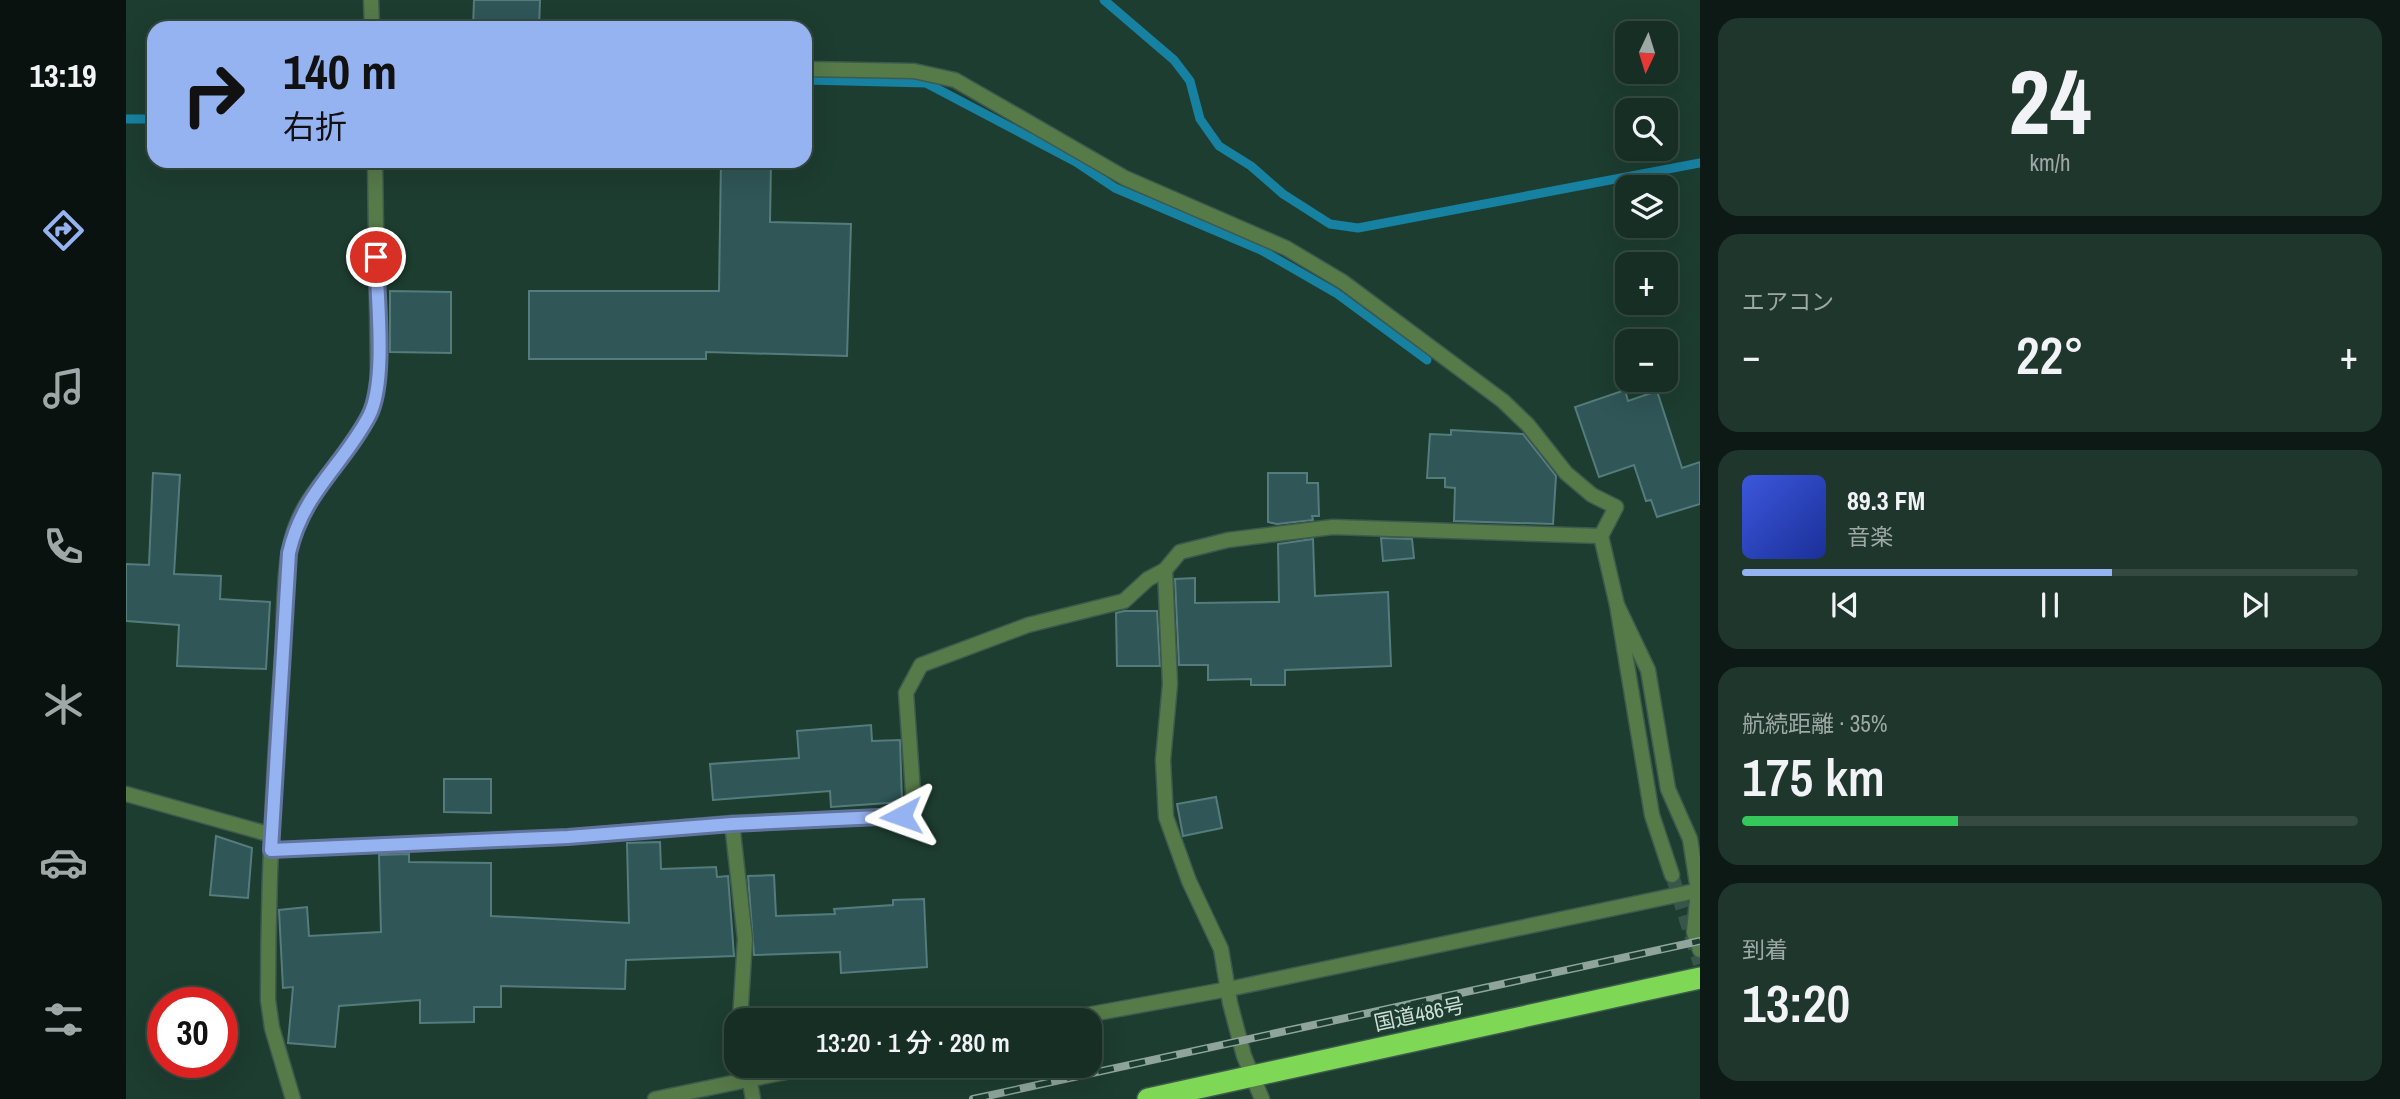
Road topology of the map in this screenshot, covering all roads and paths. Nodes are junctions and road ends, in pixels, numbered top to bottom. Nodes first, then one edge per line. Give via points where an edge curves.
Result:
1 (371, 0) edge
2 (372, 21) edge
3 (812, 69) edge
4 (375, 168) edge
5 (1601, 536) junction
6 (1165, 570) junction
7 (1617, 605) junction
8 (126, 794) edge
9 (732, 824) junction
10 (271, 843) junction
11 (1672, 875) tunnel mouth
12 (1699, 890) edge
13 (1700, 950) edge
14 (1700, 978) edge
15 (1228, 989) junction
16 (741, 1008) edge
17 (1102, 1012) edge
18 (1252, 1075) junction
19 (727, 1078) edge
20 (749, 1078) edge
21 (293, 1099) edge
22 (655, 1099) edge
23 (753, 1099) edge
24 (1148, 1099) edge
25 (1262, 1099) edge

1 - 2 street
3 - 5 street via 914,71 955,80 1125,178 1286,248 1343,282 1503,401 1566,474 1616,507
4 - 10 street via 378,377 370,414 318,485 299,518 291,544
5 - 6 street via 1333,527 1228,540 1180,552
5 - 7 street
6 - 9 street via 1124,601 1028,625 920,665 905,693 914,799 909,812 889,818
6 - 15 street via 1170,684 1163,760 1166,817 1221,949
7 - 11 street via 1652,815
7 - 12 street via 1648,670 1668,789 1689,839
8 - 10 street
9 - 10 street via 568,837
9 - 16 street via 745,939
10 - 21 street via 268,1000
12 - 13 street via 1694,932
12 - 15 street
14 - 18 highway, 国道486号
15 - 17 street
15 - 18 street
18 - 24 highway, 国道486号
18 - 25 street
19 - 22 street
20 - 23 street

